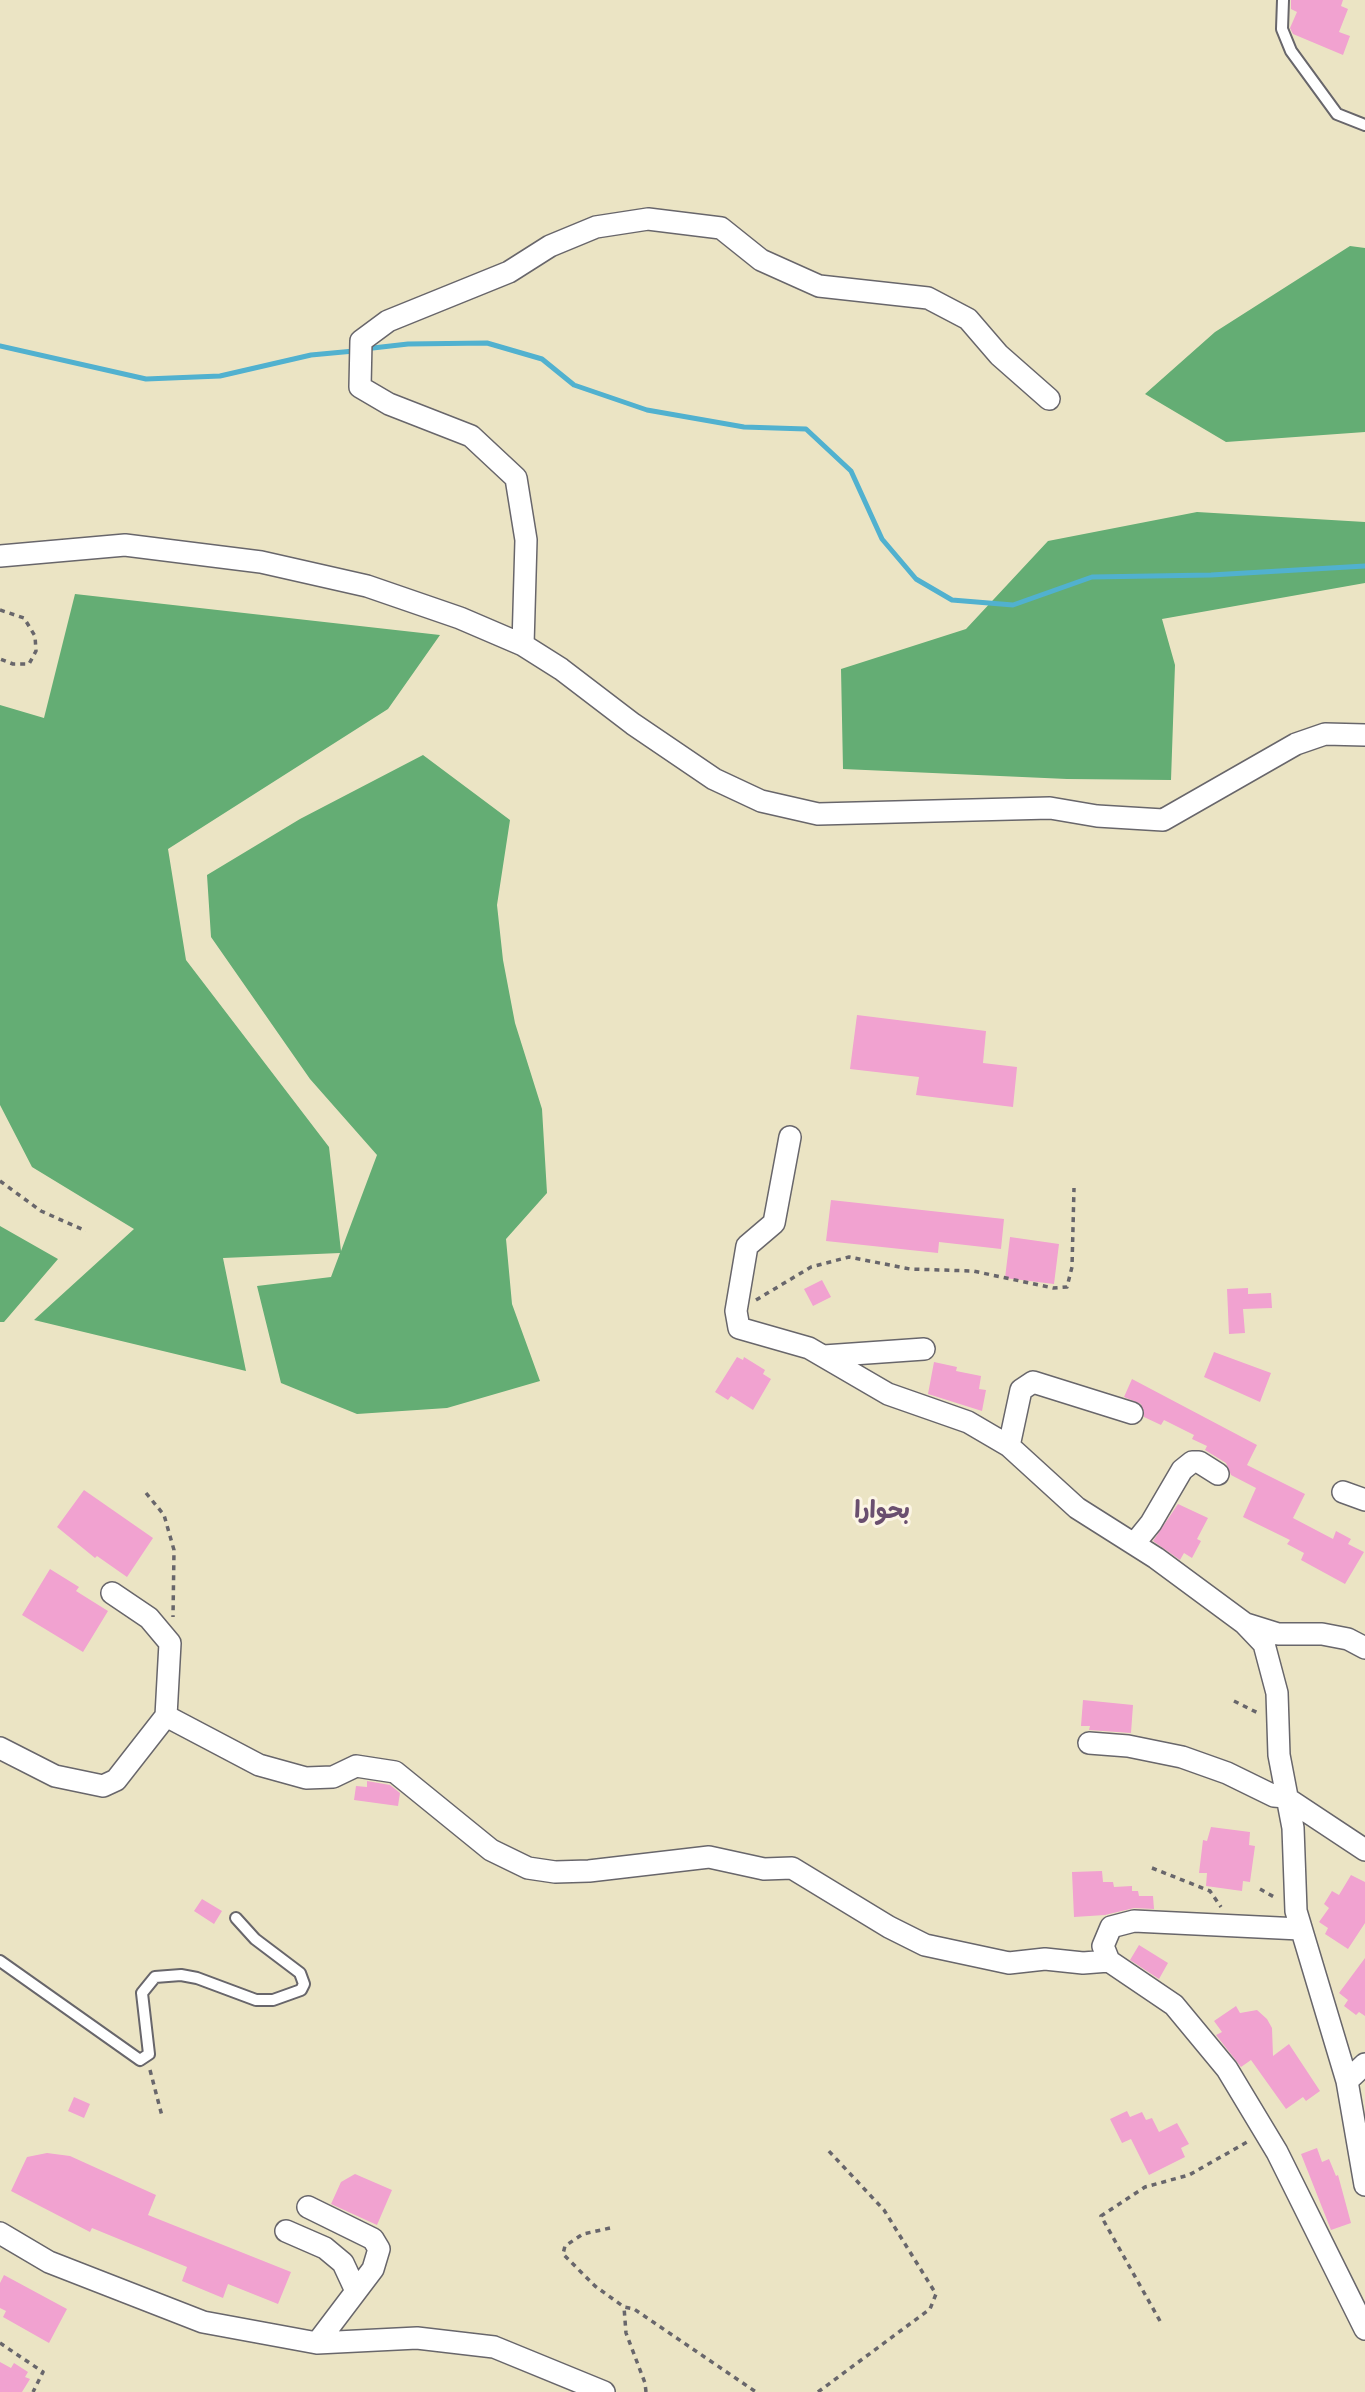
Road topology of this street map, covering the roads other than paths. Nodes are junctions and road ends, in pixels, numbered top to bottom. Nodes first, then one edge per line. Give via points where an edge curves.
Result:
1 (1283, 0) edge
2 (1365, 125) edge
3 (1049, 399) dead end
4 (0, 556) edge
5 (523, 645) junction
6 (1365, 735) edge
7 (790, 1137) dead end
8 (924, 1349) dead end
9 (824, 1356) junction
10 (1132, 1413) dead end
11 (1009, 1446) junction
12 (1218, 1474) dead end
13 (1343, 1492) dead end
14 (1365, 1500) edge
15 (1134, 1544) junction
16 (112, 1593) dead end
17 (1244, 1623) junction
18 (1365, 1648) edge
19 (166, 1716) junction
20 (1089, 1743) dead end
21 (0, 1748) edge
22 (1285, 1797) junction
23 (1365, 1850) edge
24 (236, 1917) dead end
25 (1300, 1929) junction
26 (0, 1961) edge
27 (1109, 1961) junction
28 (1365, 2064) edge
29 (1347, 2081) junction
30 (1365, 2185) edge
31 (308, 2207) dead end
32 (286, 2231) dead end
33 (0, 2233) edge
34 (356, 2291) junction
35 (1365, 2329) edge
36 (317, 2343) junction
37 (604, 2392) edge

1 - 2 lane via 1282,29 1291,51 1337,114
3 - 5 street via 999,355 968,319 928,298 819,286 761,260 721,228 648,219 596,227 550,246 509,272 388,321 361,341 360,387 389,404 471,436 516,478 526,540
4 - 5 street via 125,545 261,562 367,586
5 - 6 street via 714,779 761,801 818,814 1050,808 1163,820 1296,744 1325,734
7 - 9 street via 774,1223 747,1246 736,1311 739,1328
8 - 9 street
9 - 11 street via 888,1394 968,1422
10 - 11 street via 1032,1382 1021,1390
11 - 15 street via 1077,1508
12 - 15 street via 1199,1462 1182,1470
13 - 14 street
15 - 17 street
16 - 19 street via 149,1618 170,1643
17 - 18 street via 1278,1634 1348,1639
17 - 22 street via 1264,1644 1273,1669
19 - 21 street via 116,1780 103,1786 55,1776
19 - 27 street via 259,1765 306,1778 333,1777 356,1766 395,1773 491,1850 528,1868 589,1871 709,1857 764,1869 792,1868 925,1945 1009,1963
20 - 22 street via 1182,1757
22 - 23 street
22 - 25 street via 1293,1828
24 - 26 lane via 255,1939 300,1973 301,1990 273,2000 256,2000 197,1978 155,1977 142,1993 149,2048 146,2059 134,2058
25 - 27 street via 1119,1923 1103,1946
25 - 29 street
27 - 35 street via 1174,2005 1227,2069 1327,2248
28 - 29 street
29 - 30 street
31 - 34 street via 373,2239 379,2249 373,2269
32 - 34 street via 325,2248 343,2263
33 - 36 street via 49,2262 203,2322
34 - 36 street
36 - 37 street via 417,2338 482,2345

